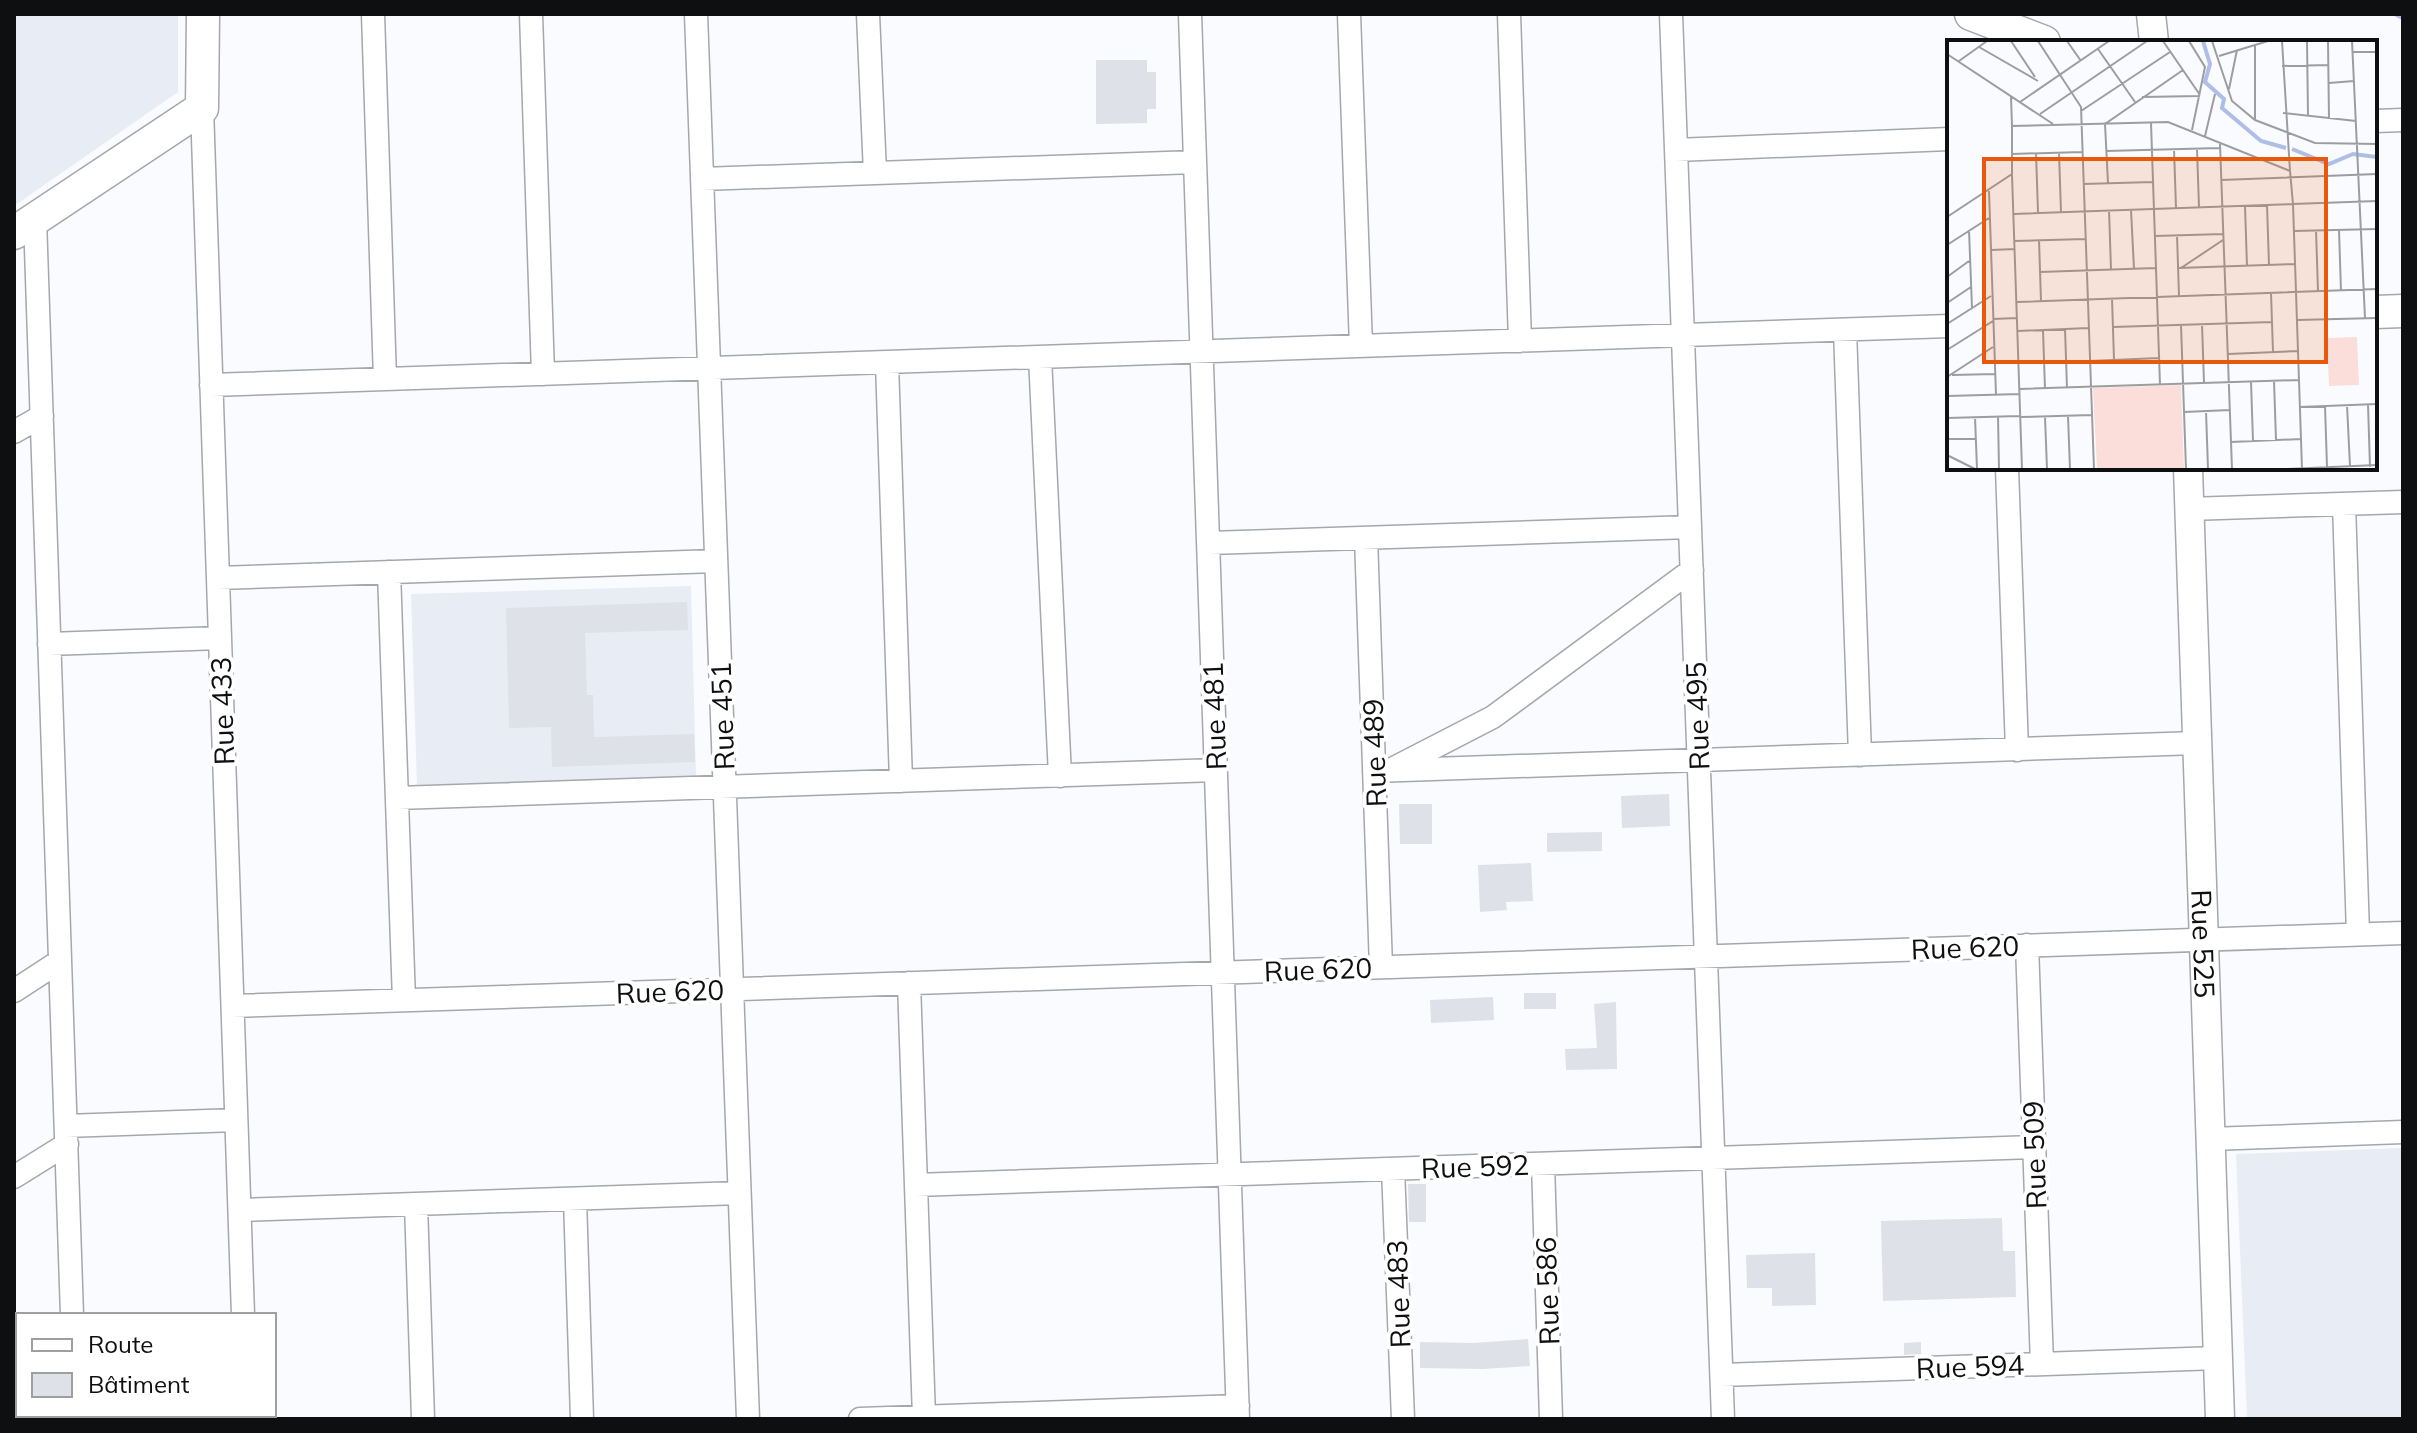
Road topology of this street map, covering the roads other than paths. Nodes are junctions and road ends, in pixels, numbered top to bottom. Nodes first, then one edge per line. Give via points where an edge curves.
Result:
1 (203, 14) edge
2 (373, 14) edge
3 (531, 14) edge
4 (696, 14) edge
5 (868, 14) edge
6 (1190, 14) edge
7 (1349, 14) edge
8 (1509, 14) edge
9 (1671, 14) edge
10 (1971, 14) edge
11 (2151, 14) edge
12 (2039, 40) edge
13 (2154, 40) edge
14 (202, 108) junction
15 (2403, 120) edge
16 (2377, 121) edge
17 (1947, 139) edge
18 (1676, 150) junction
19 (1195, 162) junction
20 (875, 173) junction
21 (702, 179) junction
22 (24, 226) edge
23 (2403, 311) edge
24 (2377, 312) edge
25 (1947, 326) edge
26 (1845, 330) junction
27 (1683, 335) junction
28 (1520, 341) junction
29 (1361, 346) junction
30 (1202, 352) junction
31 (1040, 357) junction
32 (887, 363) junction
33 (709, 368) junction
34 (543, 374) junction
35 (385, 379) junction
36 (211, 385) junction
37 (42, 416) junction
38 (14, 432) edge
39 (2007, 470) edge
40 (2188, 470) edge
41 (2403, 502) edge
42 (2344, 504) junction
43 (2189, 509) junction
44 (1690, 527) junction
45 (1366, 538) junction
46 (1209, 543) junction
47 (716, 561) junction
48 (1692, 570) junction
49 (389, 572) junction
50 (218, 578) junction
51 (220, 638) junction
52 (49, 644) junction
53 (2197, 743) junction
54 (2017, 750) junction
55 (1860, 755) junction
56 (1699, 760) junction
57 (1216, 770) junction
58 (1382, 771) junction
59 (1060, 776) junction
60 (901, 781) junction
61 (725, 787) junction
62 (397, 798) junction
63 (2403, 933) edge
64 (2358, 934) junction
65 (2203, 939) junction
66 (2027, 945) junction
67 (1706, 956) junction
68 (60, 961) junction
69 (1381, 967) junction
70 (1223, 973) junction
71 (909, 983) junction
72 (732, 989) junction
73 (14, 991) edge
74 (404, 1000) junction
75 (233, 1006) junction
76 (236, 1120) junction
77 (2403, 1132) edge
78 (66, 1135) junction
79 (2210, 1139) junction
80 (2034, 1147) junction
81 (1714, 1158) junction
82 (1543, 1164) junction
83 (1393, 1169) junction
84 (1230, 1175) junction
85 (14, 1177) edge
86 (916, 1185) junction
87 (739, 1193) junction
88 (575, 1199) junction
89 (416, 1204) junction
90 (240, 1210) junction
91 (72, 1313) edge
92 (243, 1313) edge
93 (2218, 1358) junction
94 (2042, 1364) junction
95 (1722, 1375) junction
96 (1238, 1413) edge
97 (924, 1417) junction
98 (423, 1419) edge
99 (582, 1419) edge
100 (748, 1419) edge
101 (860, 1419) edge
102 (1403, 1419) edge
103 (1551, 1419) edge
104 (1723, 1419) edge
105 (2220, 1419) edge

1 - 14 main road
2 - 35 street
3 - 34 street
4 - 21 street, Rue 451
5 - 20 street
6 - 19 street, Rue 481
7 - 29 street
8 - 28 street
9 - 18 street, Rue 495
10 - 12 main road
11 - 13 street
14 - 22 main road
14 - 36 street, Rue 433
15 - 16 street
17 - 18 street
18 - 27 street, Rue 495
19 - 20 street
19 - 30 street, Rue 481
20 - 21 street
21 - 33 street, Rue 451
22 - 37 street
23 - 24 main road
25 - 26 street
26 - 27 street
26 - 55 street
27 - 28 street
27 - 44 street, Rue 495
28 - 29 street
29 - 30 street
30 - 31 street
30 - 46 street, Rue 481
31 - 32 street
31 - 59 street
32 - 33 street
32 - 60 street
33 - 34 street
33 - 47 street, Rue 451
34 - 35 street
35 - 36 street
36 - 50 street, Rue 433
37 - 38 street
37 - 52 street
39 - 54 street
40 - 43 street, Rue 525
41 - 42 street
42 - 43 street
42 - 64 street
43 - 53 street, Rue 525
44 - 45 street
44 - 48 street, Rue 495
45 - 46 street
45 - 58 street, Rue 489
46 - 57 street, Rue 481
47 - 49 street
47 - 61 street, Rue 451
48 - 56 street, Rue 495
48 - 58 street via 1493,717
49 - 50 street
49 - 62 street
50 - 51 street, Rue 433
51 - 52 street
51 - 75 street, Rue 433
52 - 68 street
53 - 54 street
53 - 65 street, Rue 525
54 - 55 street
55 - 56 street
56 - 58 street
56 - 67 street, Rue 495
57 - 59 street
57 - 70 street, Rue 481
58 - 69 street, Rue 489
59 - 60 street
60 - 61 street
61 - 62 street
61 - 72 street, Rue 451
62 - 74 street
63 - 64 street, Rue 620
64 - 65 street, Rue 620
65 - 66 street, Rue 620
65 - 79 street, Rue 525
66 - 67 street, Rue 620
66 - 80 street, Rue 509
67 - 69 street, Rue 620
67 - 81 street, Rue 495
68 - 73 street
68 - 78 street
69 - 70 street, Rue 620
70 - 71 street, Rue 620
70 - 84 street, Rue 481
71 - 72 street, Rue 620
71 - 86 street
72 - 74 street, Rue 620
72 - 87 street, Rue 451
74 - 75 street, Rue 620
75 - 76 street, Rue 433
76 - 78 street
76 - 90 street, Rue 433
77 - 79 street
78 - 85 street
78 - 91 street
79 - 93 street, Rue 525
80 - 81 street, Rue 592
80 - 94 street, Rue 509
81 - 82 street, Rue 592
81 - 95 street, Rue 495
82 - 83 street, Rue 592
82 - 103 street, Rue 586
83 - 84 street, Rue 592
83 - 102 street, Rue 483
84 - 86 street, Rue 592
84 - 96 street, Rue 481
86 - 97 street
87 - 88 street
87 - 100 street, Rue 451
88 - 89 street
88 - 99 street
89 - 90 street
89 - 98 street
90 - 92 street, Rue 433
93 - 94 street, Rue 594
93 - 105 street, Rue 525
94 - 95 street, Rue 594
95 - 104 street, Rue 495
96 - 97 street
97 - 101 street

